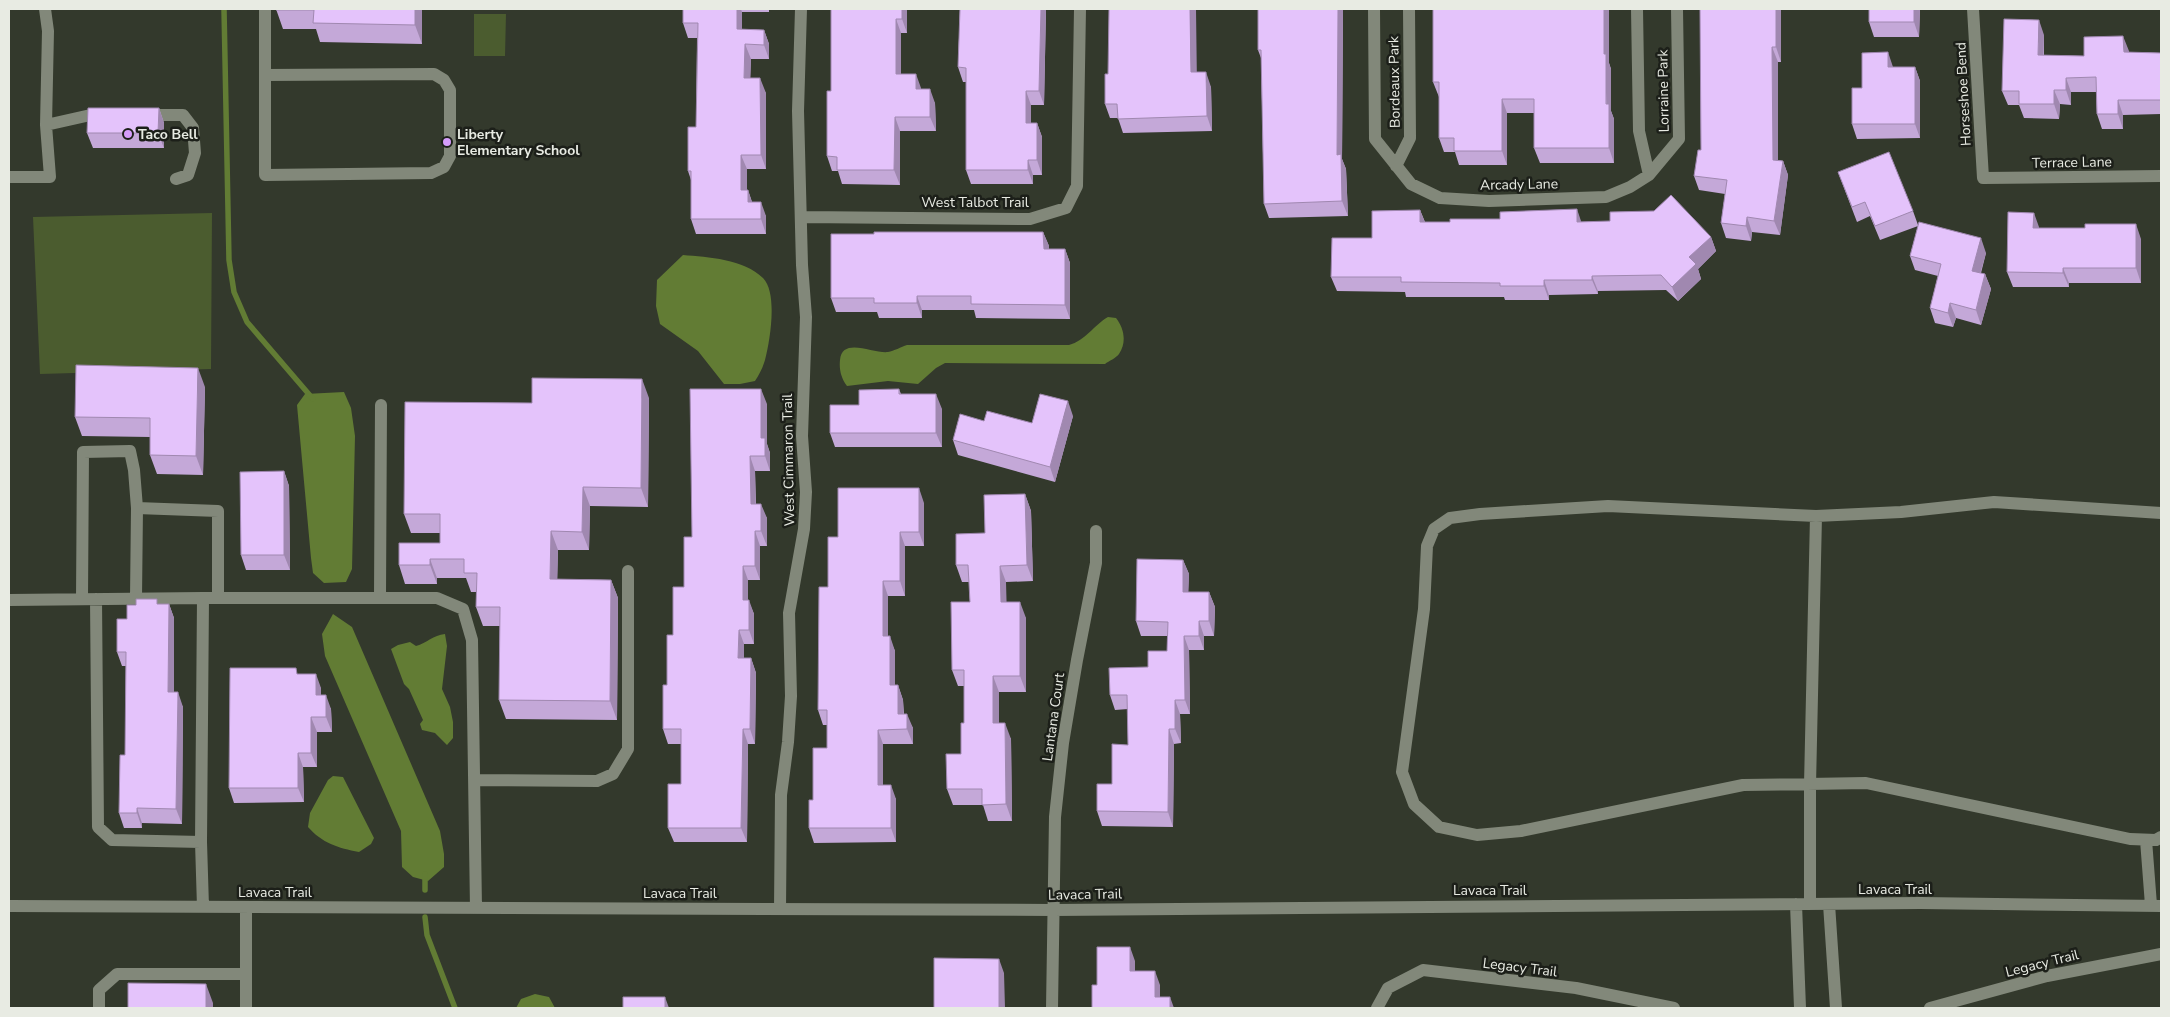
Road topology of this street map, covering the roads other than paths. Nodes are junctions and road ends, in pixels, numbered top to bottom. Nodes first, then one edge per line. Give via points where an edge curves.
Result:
1 (45, 9) edge
2 (266, 9) edge
3 (802, 9) edge
4 (1080, 9) edge
5 (1374, 9) edge
6 (1408, 9) edge
7 (1637, 9) edge
8 (1677, 9) edge
9 (1974, 9) edge
10 (265, 75) junction
11 (114, 114) edge
12 (132, 115) edge
13 (46, 124) junction
14 (1396, 166) junction
15 (1649, 175) junction
16 (2161, 176) edge
17 (9, 177) edge
18 (1983, 178) joint
19 (176, 179) dead end
20 (802, 217) junction
21 (381, 405) dead end
22 (137, 508) junction
23 (2161, 513) edge
24 (1816, 516) junction
25 (1096, 531) dead end
26 (628, 571) dead end
27 (380, 597) junction
28 (136, 598) junction
29 (203, 598) junction
30 (218, 598) junction
31 (82, 599) junction
32 (96, 599) junction
33 (9, 600) edge
34 (474, 780) junction
35 (1810, 785) junction
36 (2161, 837) edge
37 (2146, 840) junction
38 (200, 842) junction
39 (1796, 904) junction
40 (1810, 904) junction
41 (1829, 904) junction
42 (2156, 905) edge
43 (9, 906) edge
44 (203, 907) junction
45 (246, 907) junction
46 (476, 908) junction
47 (780, 909) junction
48 (1053, 910) junction
49 (2161, 954) edge
50 (246, 974) junction
51 (98, 1008) edge
52 (246, 1008) edge
53 (1052, 1008) edge
54 (1377, 1008) edge
55 (1674, 1008) edge
56 (1800, 1008) edge
57 (1836, 1008) edge
58 (1930, 1008) edge

1 - 13 street via 48,31
2 - 10 street
3 - 20 street, West Cimmaron Trail via 798,110
4 - 20 street, West Talbot Trail via 1077,186 1066,208 1030,219
5 - 14 street, Bordeaux Park via 1375,139
6 - 14 street, Bordeaux Park via 1410,138
7 - 15 street, Lorraine Park via 1639,131
8 - 15 street, Lorraine Park via 1679,139
9 - 18 street, Horseshoe Bend
10 - 10 street via 265,175 431,173 444,167 450,156 450,90 444,80 434,74
11 - 13 street via 95,114
12 - 19 street via 183,115 193,128 195,153 188,175
13 - 17 street via 50,177
14 - 15 street, Arcady Lane via 1411,184 1440,198 1489,200 1606,197
16 - 18 street, Terrace Lane
20 - 47 street, West Cimmaron Trail via 806,317 802,436 806,492 804,529 789,613 791,696 781,795
21 - 27 street
22 - 28 street
22 - 30 street via 218,511
22 - 31 street via 130,451 83,452
23 - 24 street via 1994,502 1901,512
24 - 35 street
24 - 35 street via 1608,506 1450,518 1434,529 1427,546 1424,609 1402,772 1414,804 1439,827 1477,835 1521,831 1743,785
25 - 48 street, Lantana Court via 1096,564 1063,743 1055,817
26 - 34 street via 628,749 613,774 597,781
27 - 30 street
27 - 34 street via 437,598 463,609 472,640
28 - 29 street
28 - 32 street
29 - 30 street
29 - 38 street
31 - 32 street
31 - 33 street
32 - 38 street via 98,827 112,840
34 - 46 street
35 - 37 street via 1866,783
35 - 40 street
36 - 37 street
37 - 42 street
38 - 44 street
39 - 40 street, Lavaca Trail
39 - 48 street, Lavaca Trail
39 - 56 street
40 - 41 street, Lavaca Trail
41 - 42 street, Lavaca Trail
41 - 57 street
43 - 44 street, Lavaca Trail
44 - 45 street, Lavaca Trail
45 - 46 street, Lavaca Trail
45 - 50 street
46 - 47 street, Lavaca Trail
47 - 48 street, Lavaca Trail
48 - 53 street, Lantana Court
49 - 58 street, Legacy Trail via 2047,976
50 - 51 street via 118,974 99,990
50 - 52 street
54 - 55 street, Legacy Trail via 1388,988 1423,970 1576,988

